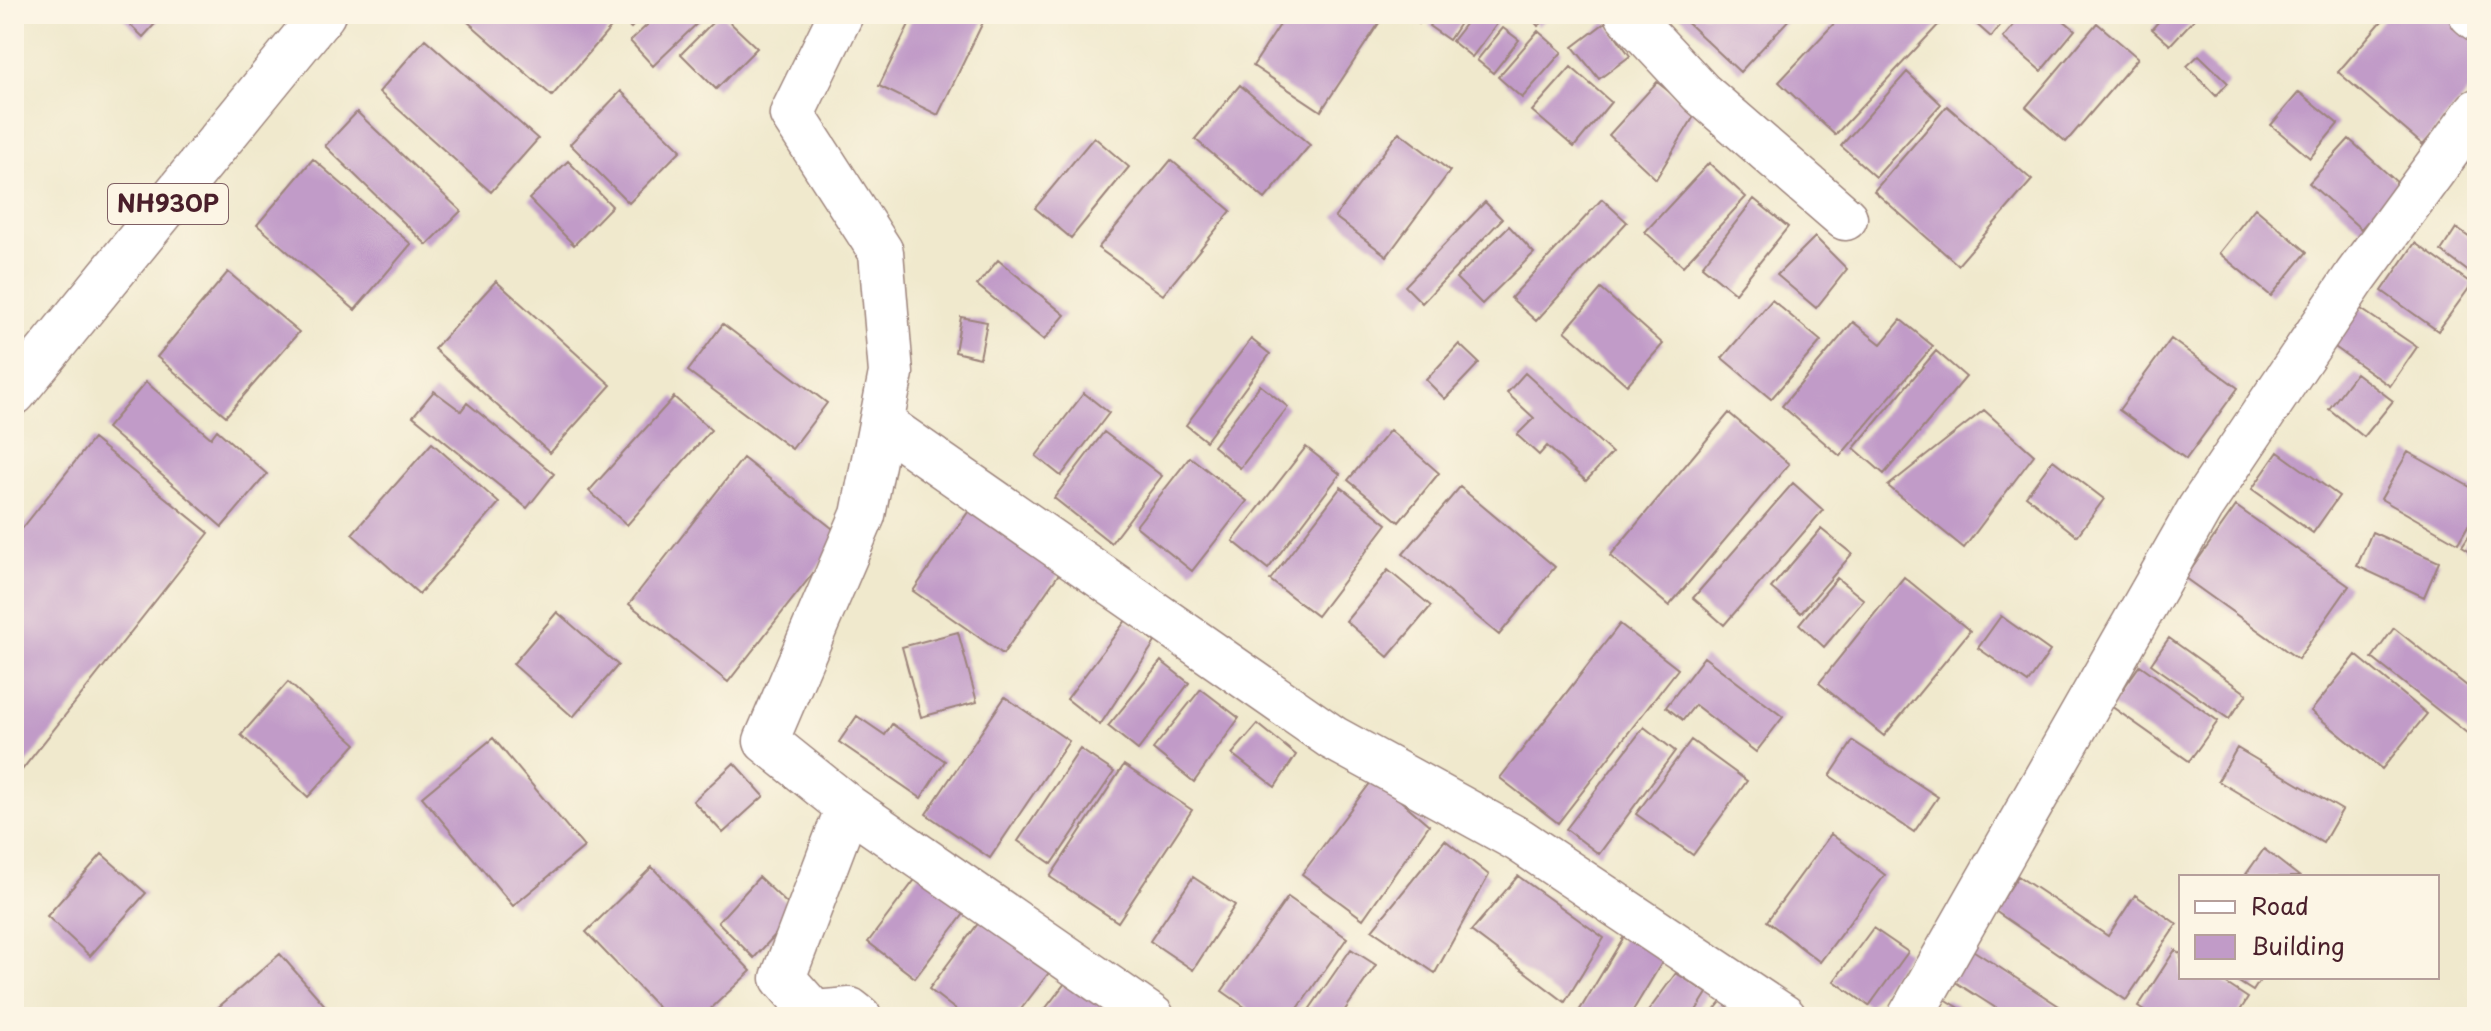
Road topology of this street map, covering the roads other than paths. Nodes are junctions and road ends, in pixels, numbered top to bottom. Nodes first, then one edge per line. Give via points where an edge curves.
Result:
1 (323, 14) edge
2 (841, 14) edge
3 (1627, 14) edge
4 (2471, 14) edge
5 (2477, 19) edge
6 (2477, 111) edge
7 (1845, 218) dead end
8 (14, 393) edge
9 (881, 423) junction
10 (848, 807) junction
11 (813, 1015) edge
12 (859, 1017) edge
13 (1152, 1017) edge
14 (1784, 1017) edge
15 (1910, 1017) edge

1 - 8 main road, NH930P
2 - 9 main road via 792,114 881,252 891,373
3 - 7 main road via 1701,93
4 - 5 main road
6 - 15 main road via 2356,276 2200,508
9 - 10 main road via 863,515 766,741
9 - 14 main road via 1333,738 1519,840
10 - 11 main road via 783,978
10 - 13 main road
11 - 12 main road via 850,1010

